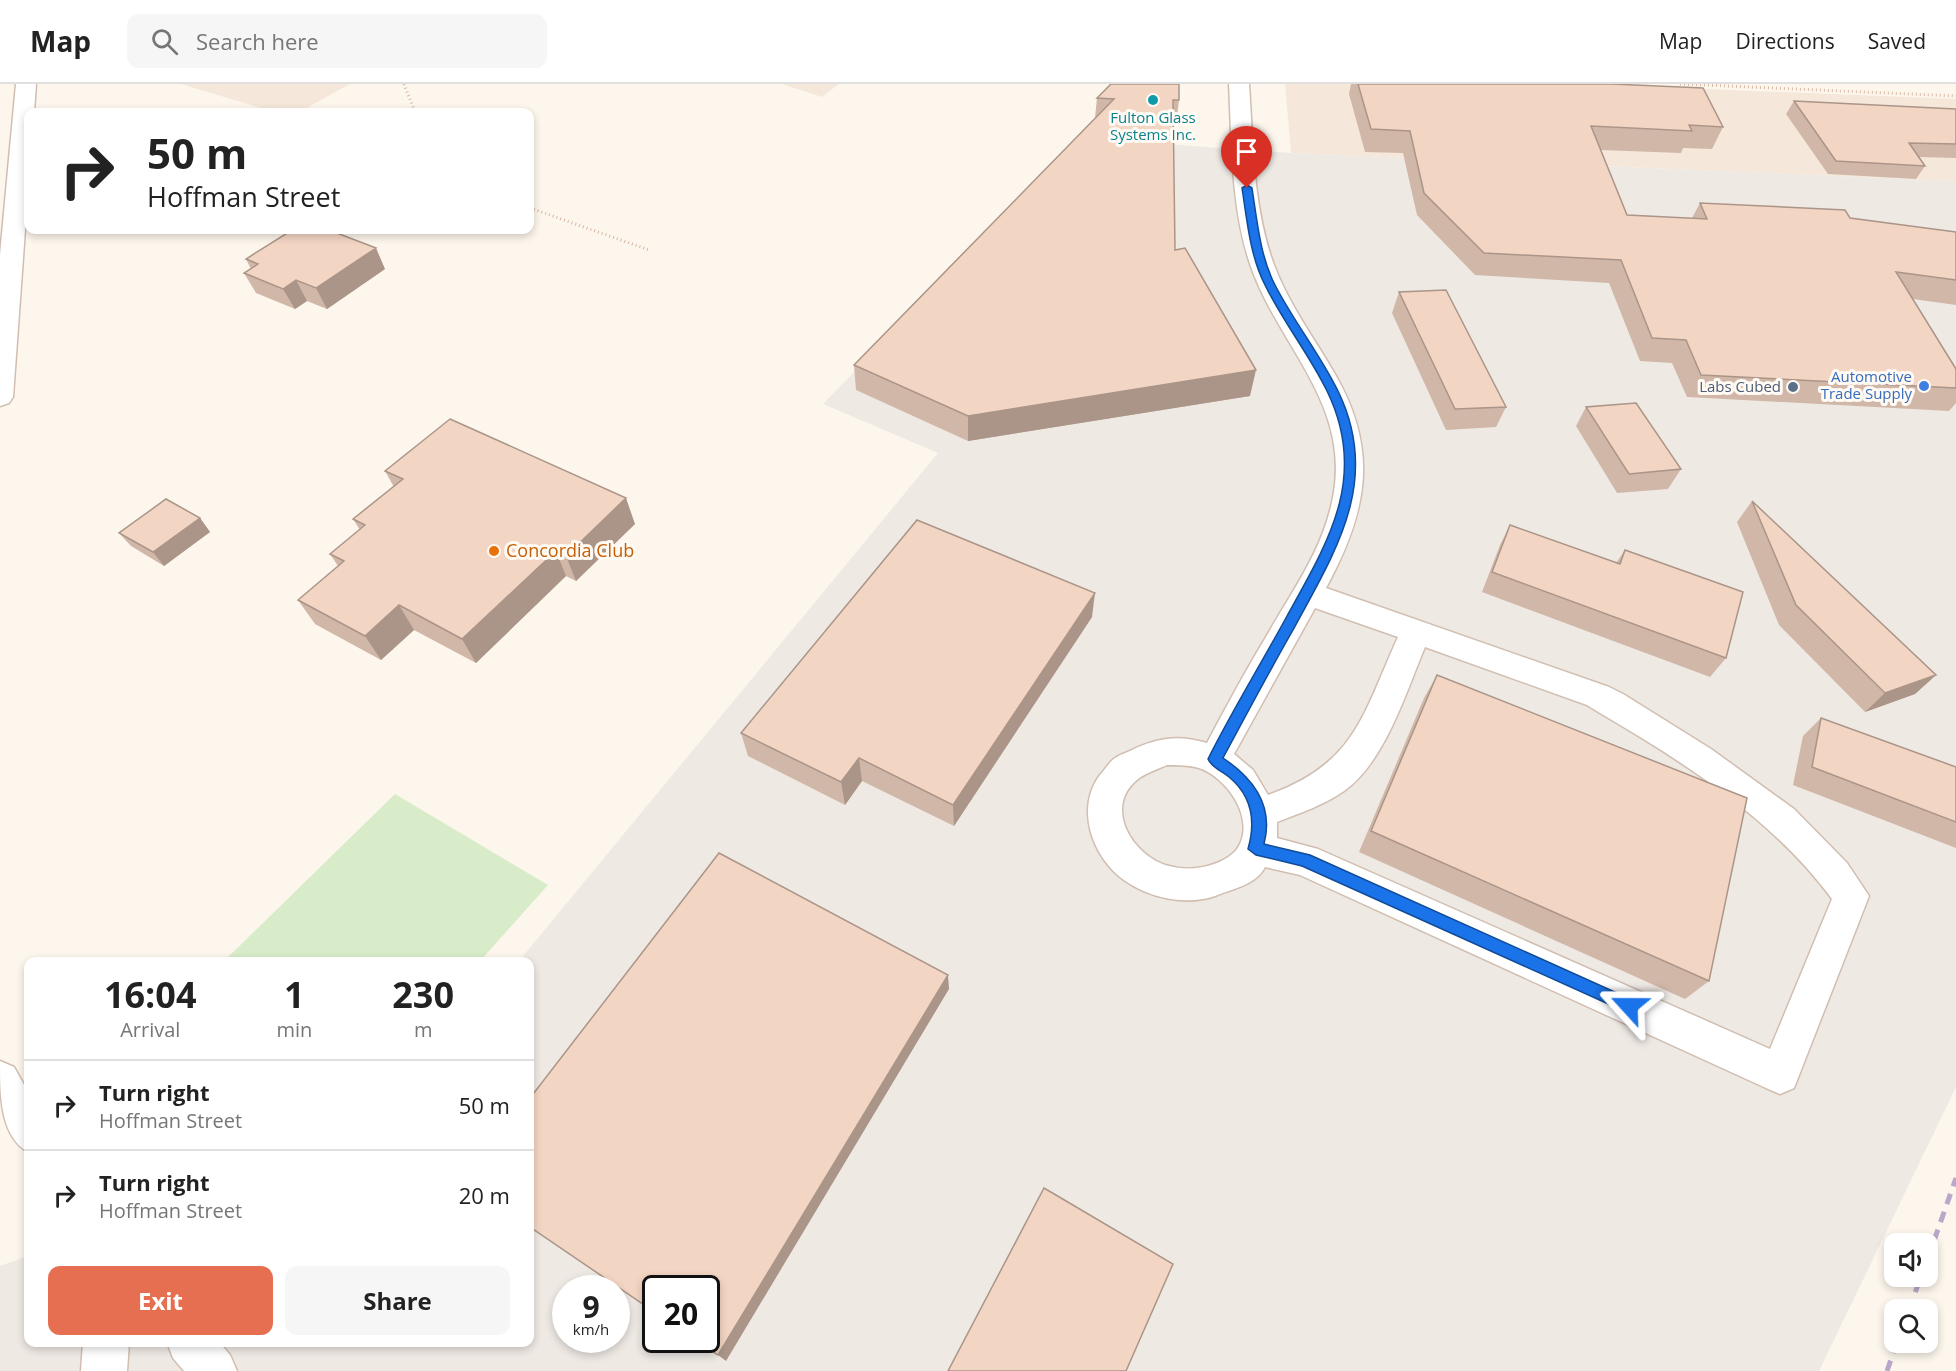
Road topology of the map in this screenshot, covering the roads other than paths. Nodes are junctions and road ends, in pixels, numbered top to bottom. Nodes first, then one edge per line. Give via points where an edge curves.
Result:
1 (26, 84) edge
2 (1239, 84) edge
3 (24, 108) edge
4 (24, 108) edge
5 (0, 397) edge
6 (1307, 593) junction
7 (1416, 631) junction
8 (1215, 759) junction
9 (1259, 813) junction
10 (1256, 849) junction
11 (0, 1081) edge
12 (24, 1124) edge
13 (106, 1347) edge
14 (193, 1347) edge
15 (104, 1371) edge
16 (214, 1371) edge

1 - 3 street
2 - 6 street via 1247,188 1262,264 1281,306 1337,399 1350,451 1347,500 1333,545
4 - 5 street
6 - 7 street
6 - 8 street
7 - 9 street via 1364,746 1342,773 1301,798
7 - 10 street via 1598,696 1633,715 1767,804 1828,862 1851,896 1780,1074 1305,860
8 - 9 street via 1251,791
8 - 10 street via 1164,751 1140,758 1120,771 1108,789 1103,811 1107,834 1121,856 1141,873 1167,884 1194,886 1221,881 1242,868
9 - 10 street
11 - 12 street
13 - 15 street
14 - 16 street

